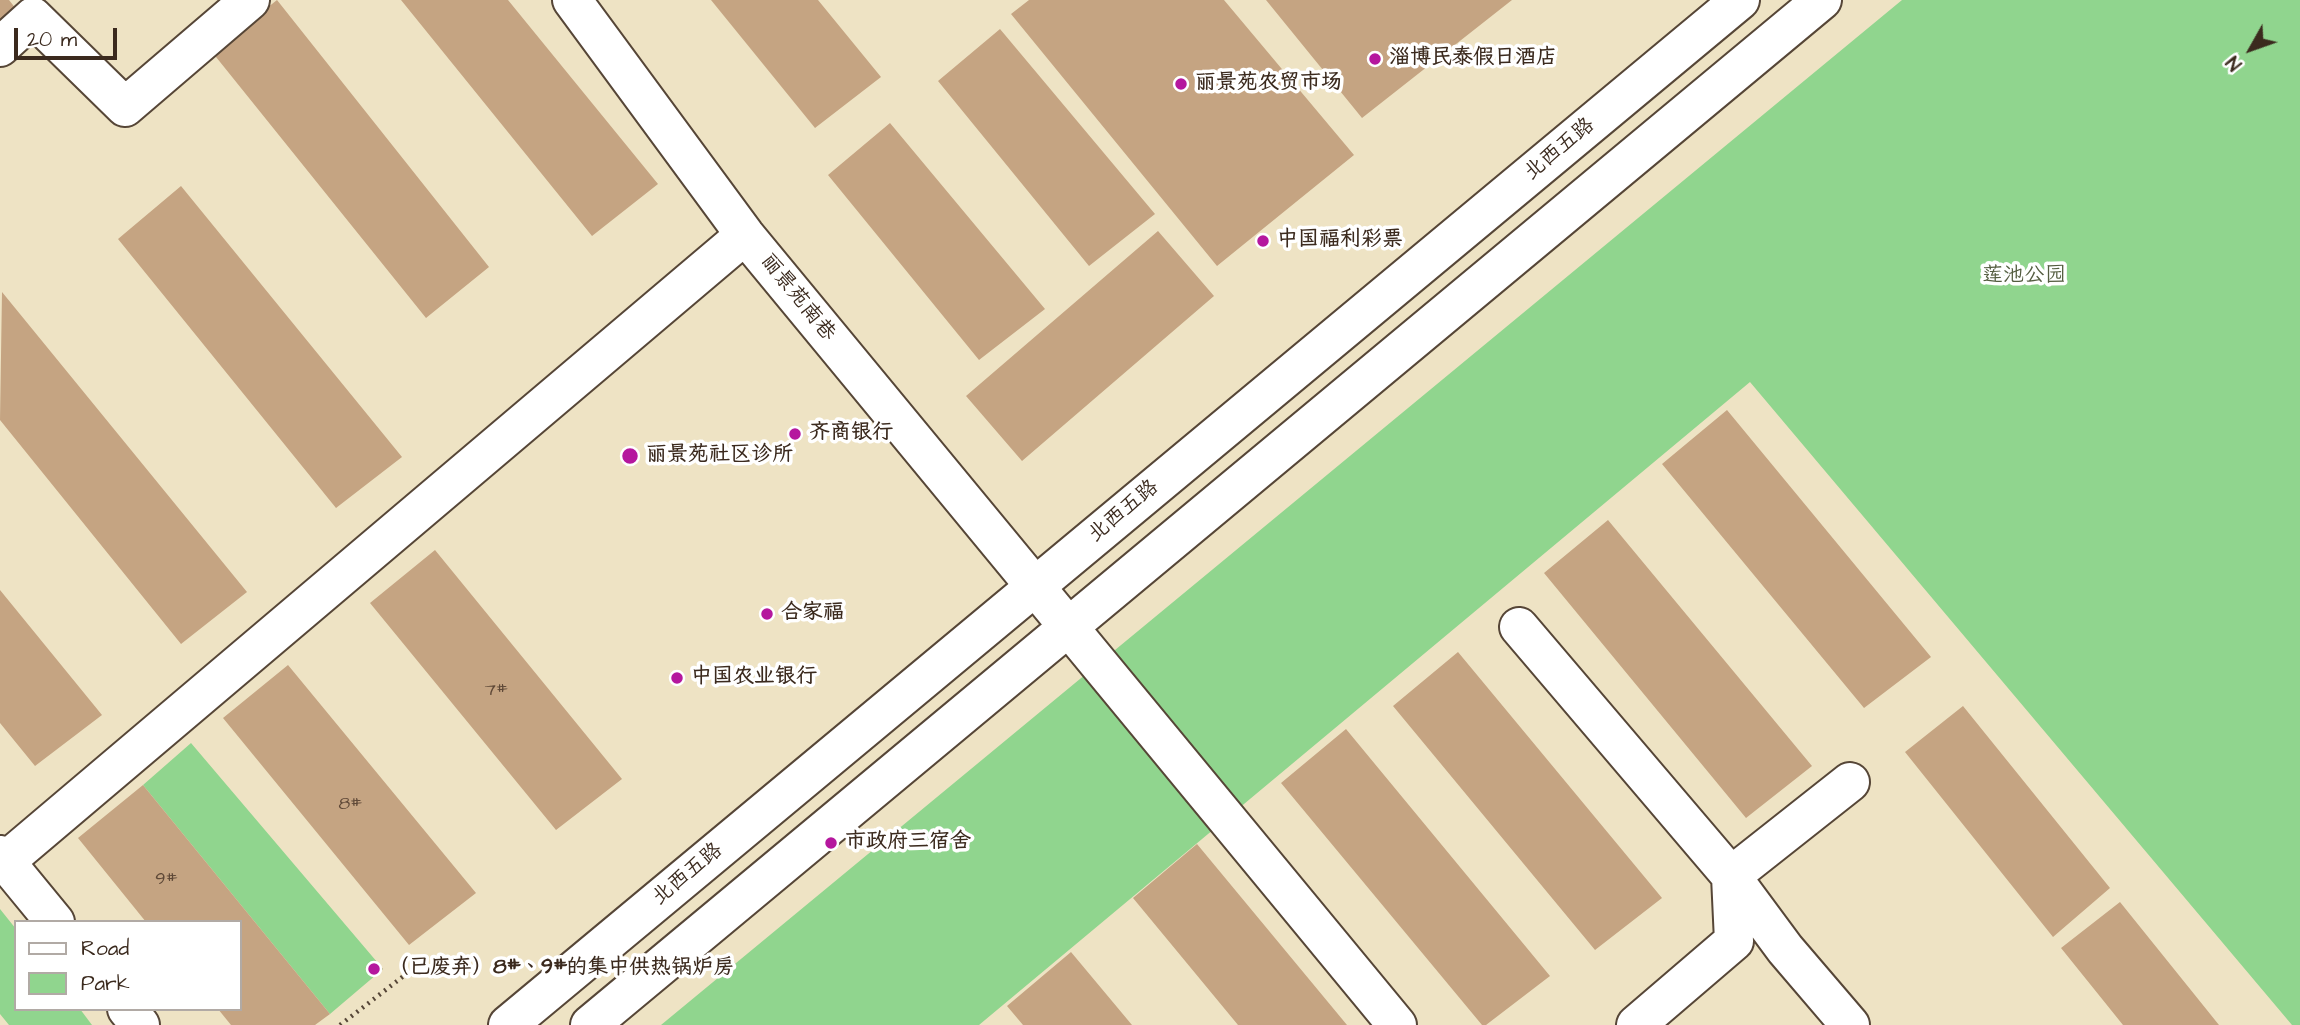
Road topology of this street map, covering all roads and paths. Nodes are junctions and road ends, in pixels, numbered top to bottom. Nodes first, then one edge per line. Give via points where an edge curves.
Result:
1 (250, 0) edge
2 (572, 0) edge
3 (1740, 0) edge
4 (1822, 0) edge
5 (0, 47) edge
6 (746, 235) junction
7 (1034, 587) junction
8 (1519, 627) dead end
9 (1068, 628) junction
10 (1850, 782) dead end
11 (2, 861) edge
12 (1731, 876) junction
13 (53, 920) edge
14 (405, 975) dead end
15 (129, 1011) edge
16 (141, 1025) edge
17 (340, 1025) edge
18 (508, 1025) edge
19 (590, 1025) edge
20 (1397, 1025) edge
21 (1636, 1025) edge
22 (1850, 1025) edge

1 - 5 street via 125,107 33,17
2 - 6 street, 丽景苑南巷
3 - 7 street, 北西五路
4 - 9 street
6 - 7 street, 丽景苑南巷
6 - 11 street
7 - 9 street, 丽景苑南巷
7 - 18 street, 北西五路
8 - 12 street
9 - 19 street
9 - 20 street, 丽景苑南巷
10 - 12 street
11 - 13 street
12 - 21 street via 1734,941
12 - 22 street
14 - 17 path
15 - 16 street

